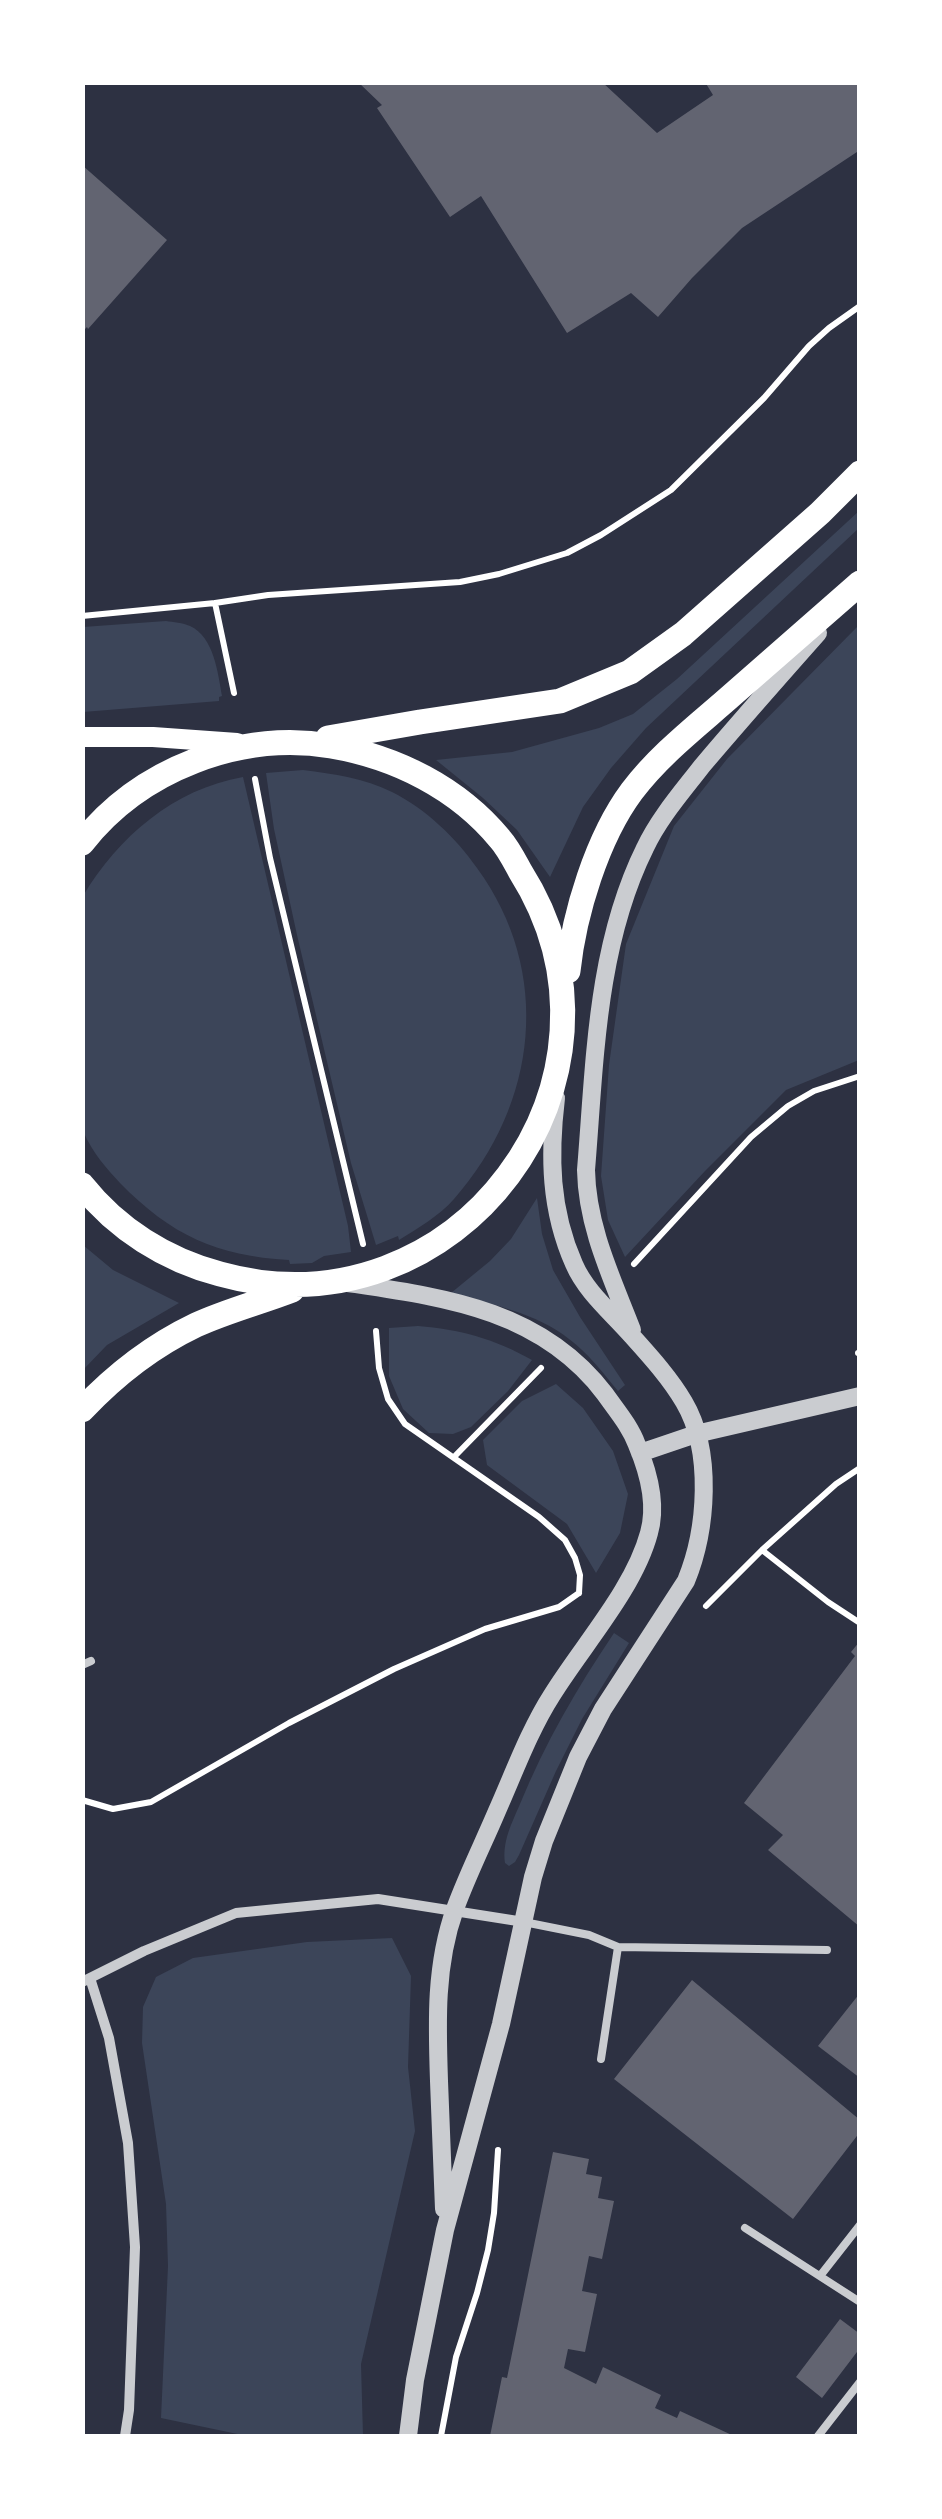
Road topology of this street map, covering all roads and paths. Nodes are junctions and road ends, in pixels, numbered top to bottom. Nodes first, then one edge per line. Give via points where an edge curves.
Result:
1 (860, 306) edge
2 (860, 473) edge
3 (860, 584) edge
4 (215, 603) junction
5 (82, 616) edge
6 (234, 693) dead end
7 (82, 737) edge
8 (306, 742) junction
9 (254, 745) junction
10 (255, 779) dead end
11 (82, 843) edge
12 (563, 1021) junction
13 (562, 1048) junction
14 (860, 1076) edge
15 (82, 1185) edge
16 (363, 1244) dead end
17 (628, 1270) dead end
18 (340, 1282) junction
19 (304, 1286) junction
20 (376, 1332) dead end
21 (636, 1340) junction
22 (545, 1364) dead end
23 (860, 1396) edge
24 (82, 1410) edge
25 (696, 1434) junction
26 (640, 1453) junction
27 (454, 1457) junction
28 (860, 1468) edge
29 (762, 1550) junction
30 (700, 1612) dead end
31 (860, 1623) edge
32 (82, 1800) edge
33 (455, 1909) junction
34 (524, 1922) junction
35 (618, 1946) junction
36 (827, 1950) dead end
37 (85, 1977) edge
38 (600, 2058) dead end
39 (498, 2140) dead end
40 (860, 2225) edge
41 (744, 2228) dead end
42 (445, 2230) junction
43 (820, 2276) junction
44 (860, 2302) edge
45 (860, 2382) edge
46 (126, 2436) edge
47 (408, 2436) edge
48 (441, 2436) edge
49 (818, 2436) edge

1 - 4 path via 809,346 672,490 567,553 460,582
2 - 8 main road via 682,634 630,672 560,701
3 - 12 main road via 662,756 630,794 581,900
3 - 21 street via 678,796 645,846 620,908 599,1019 586,1189
4 - 5 path
4 - 6 path
7 - 9 main road
8 - 9 main road
8 - 12 main road via 364,752 430,779 501,840 537,897 555,947
9 - 11 main road via 164,774 114,809
10 - 16 path
12 - 13 main road
13 - 18 main road via 549,1100 502,1186 465,1223 411,1258
13 - 21 street via 550,1142 560,1225 584,1284
14 - 17 path via 788,1106
15 - 19 main road via 130,1231 173,1257 240,1280
18 - 19 main road
18 - 26 street via 468,1305 535,1332 589,1374
19 - 24 main road via 196,1325 147,1352
20 - 27 path via 388,1399 404,1424
21 - 25 street via 686,1406
22 - 27 path
23 - 25 street
25 - 26 street
25 - 34 street via 704,1500 694,1560 578,1757 544,1841
26 - 33 street via 652,1508 641,1557 550,1698
27 - 32 path via 565,1540 580,1592 559,1607 485,1628 394,1669 151,1802 113,1809
28 - 29 path
29 - 30 path
29 - 31 path
33 - 34 street
33 - 37 street via 378,1899 236,1914
33 - 42 street via 438,1980
34 - 35 lane
34 - 42 street
35 - 36 lane
35 - 38 lane
37 - 46 street via 109,2038 128,2143 135,2248
39 - 48 path via 488,2250
40 - 43 lane
41 - 43 lane
42 - 47 street
43 - 44 lane
45 - 49 lane

